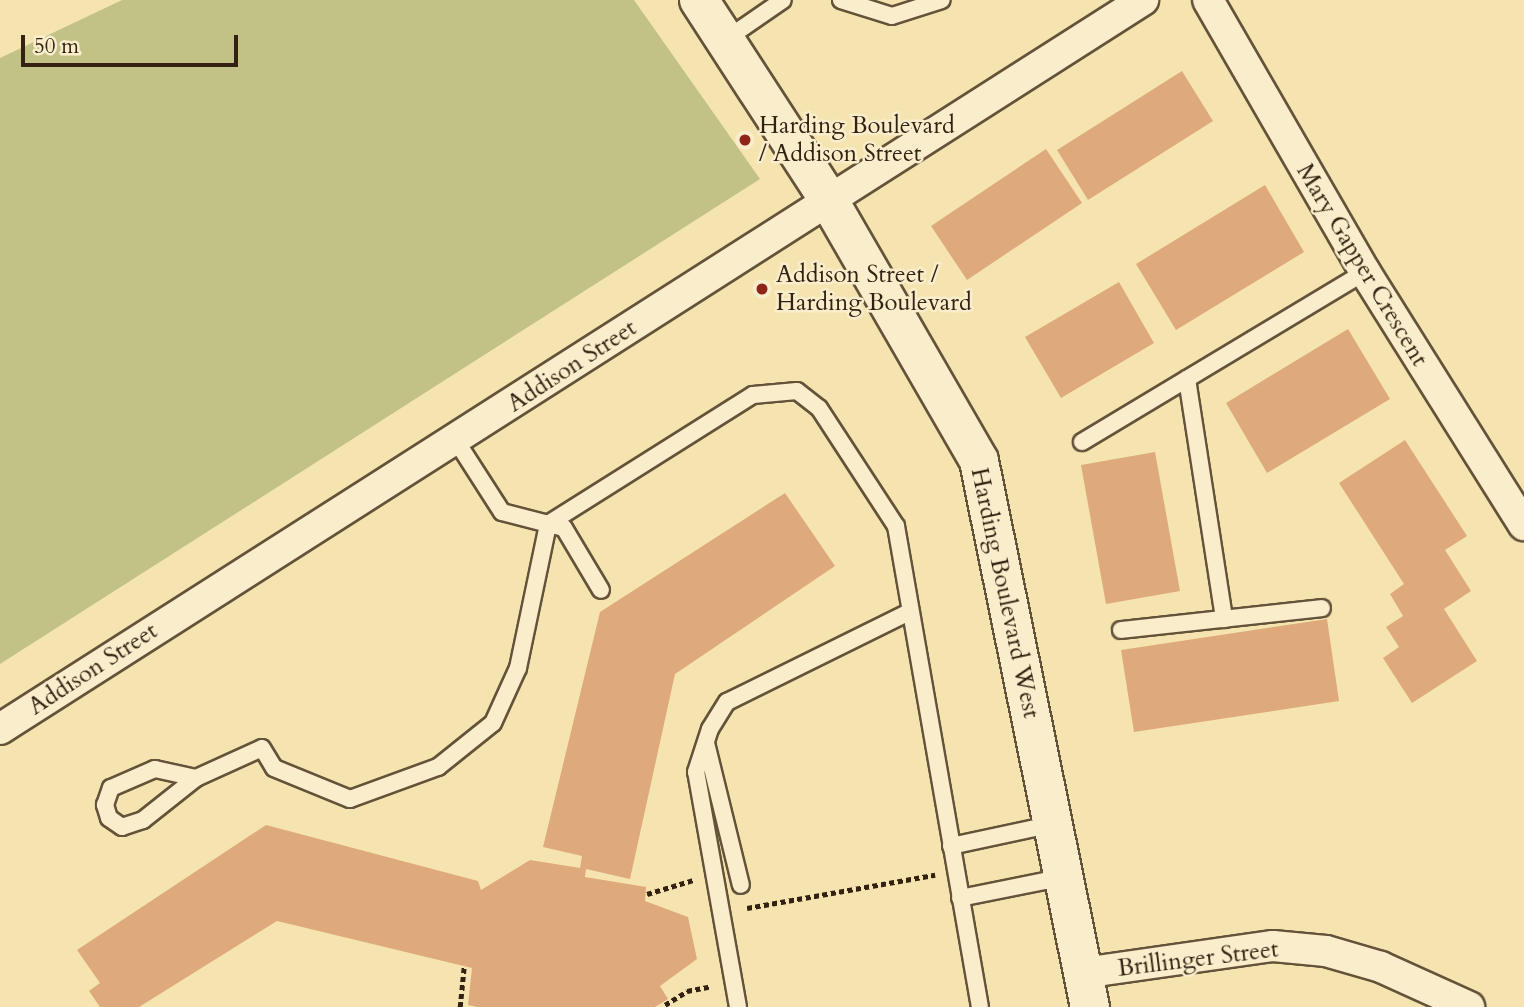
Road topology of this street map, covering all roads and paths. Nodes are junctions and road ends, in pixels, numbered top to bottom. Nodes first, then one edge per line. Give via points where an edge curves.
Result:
1 (699, 0) edge
2 (783, 0) edge
3 (841, 0) edge
4 (942, 0) edge
5 (1143, 0) edge
6 (1208, 0) edge
7 (725, 40) junction
8 (828, 199) junction
9 (1365, 272) junction
10 (1186, 379) junction
11 (457, 442) junction
12 (1082, 442) dead end
13 (548, 524) junction
14 (1524, 525) edge
15 (601, 590) dead end
16 (1322, 608) dead end
17 (909, 612) junction
18 (1224, 619) junction
19 (1121, 630) dead end
20 (0, 729) edge
21 (706, 741) junction
22 (196, 778) junction
23 (1054, 824) junction
24 (951, 846) junction
25 (953, 872) junction
26 (714, 874) junction
27 (1065, 877) junction
28 (741, 885) dead end
29 (647, 894) dead end
30 (960, 898) junction
31 (722, 912) junction
32 (464, 966) dead end
33 (734, 983) junction
34 (1087, 990) edge
35 (665, 1005) dead end
36 (460, 1007) edge
37 (738, 1007) edge
38 (980, 1007) edge
39 (1469, 1007) edge

1 - 7 street, Harding Boulevard West
2 - 7 lane
3 - 4 lane via 892,16
5 - 8 street, Addison Street
6 - 9 street, Mary Gapper Crescent
7 - 8 street, Harding Boulevard West
8 - 11 street, Addison Street
8 - 23 street, Harding Boulevard West via 979,461
9 - 10 lane
9 - 14 street, Mary Gapper Crescent
10 - 12 lane
10 - 18 lane
11 - 13 lane via 502,512
11 - 20 street, Addison Street
13 - 15 lane via 564,528
13 - 17 lane via 754,395 797,391 819,408 896,526
13 - 22 lane via 518,668 493,723 438,767 350,799 274,768 262,748
16 - 18 lane
17 - 21 lane via 727,702
17 - 24 lane
18 - 19 lane
21 - 26 lane via 696,772
21 - 28 lane
22 - 22 lane via 155,769 111,788 105,804 109,818 122,827 143,820
23 - 24 lane
23 - 27 street, Harding Boulevard West
24 - 25 lane
25 - 30 lane
25 - 31 path
26 - 29 path
26 - 31 lane
27 - 30 lane
27 - 34 street, Harding Boulevard West
30 - 38 lane
31 - 33 lane
32 - 36 path
33 - 35 path via 687,991
33 - 37 lane
34 - 39 street, Brillinger Street via 1273,946 1326,951 1381,967

